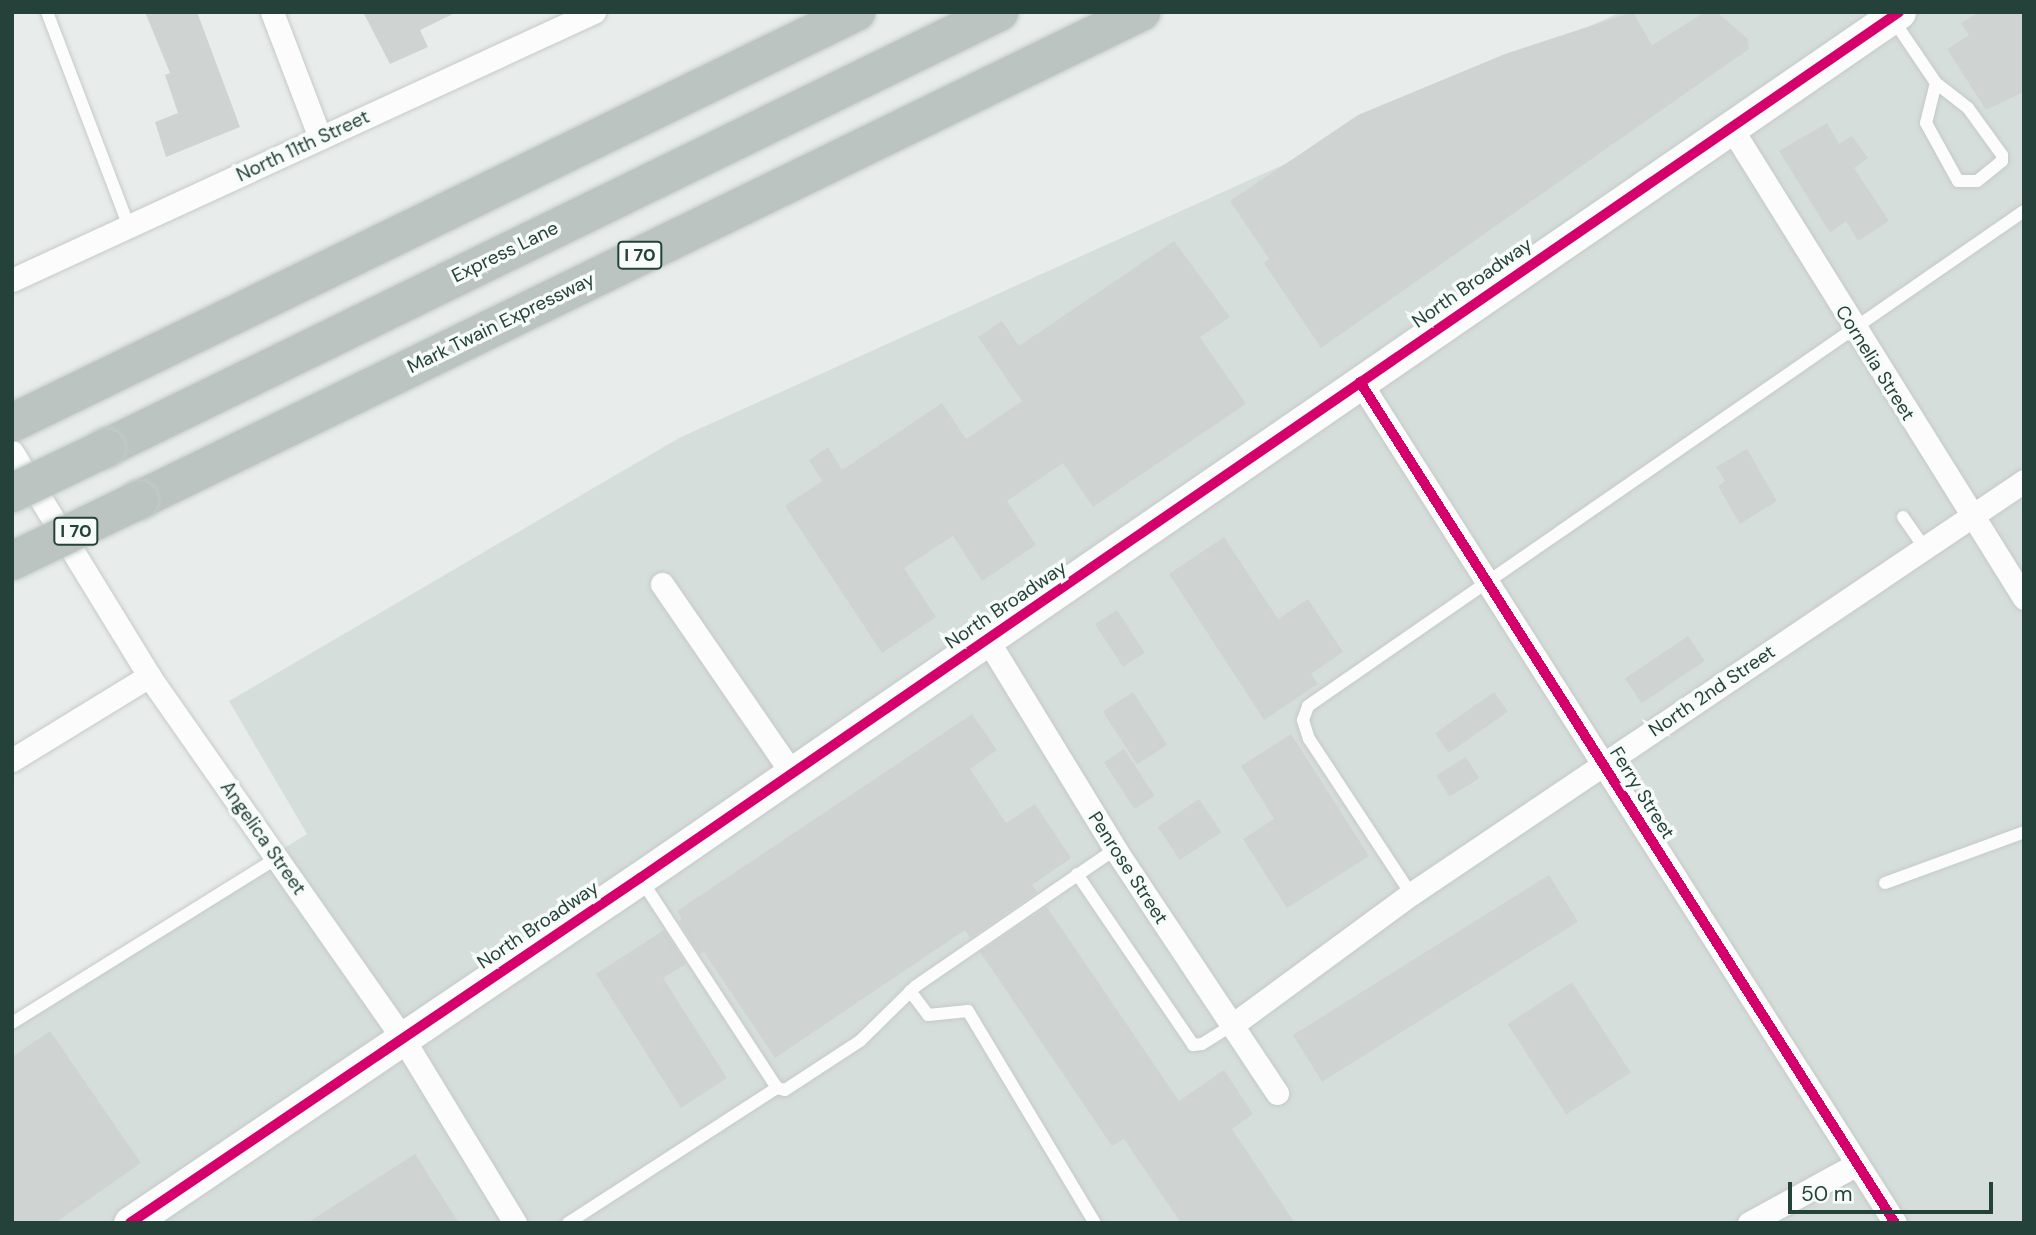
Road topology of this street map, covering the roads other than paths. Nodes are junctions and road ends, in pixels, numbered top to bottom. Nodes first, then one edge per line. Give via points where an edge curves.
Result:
1 (47, 12) edge
2 (272, 12) edge
3 (594, 12) edge
4 (856, 12) edge
5 (999, 12) edge
6 (1141, 12) edge
7 (1896, 15) edge
8 (1936, 83) junction
9 (1730, 126) junction
10 (320, 138) junction
11 (2024, 211) edge
12 (129, 227) junction
13 (12, 280) edge
14 (1853, 330) junction
15 (1360, 382) junction
16 (12, 424) edge
17 (12, 452) edge
18 (2024, 481) edge
19 (12, 493) edge
20 (1903, 517) dead end
21 (1973, 517) junction
22 (1925, 549) junction
23 (12, 561) edge
24 (662, 584) dead end
25 (1489, 585) junction
26 (2024, 598) edge
27 (987, 639) junction
28 (149, 676) junction
29 (12, 760) edge
30 (1602, 763) junction
31 (791, 772) junction
32 (2024, 832) edge
33 (1115, 849) junction
34 (277, 858) junction
35 (1077, 874) junction
36 (640, 878) junction
37 (1885, 883) dead end
38 (1411, 894) junction
39 (910, 991) junction
40 (12, 1023) edge
41 (1231, 1026) junction
42 (402, 1037) junction
43 (777, 1088) junction
44 (1277, 1093) dead end
45 (1857, 1164) junction
46 (130, 1223) edge
47 (515, 1223) edge
48 (568, 1223) edge
49 (1095, 1223) edge
50 (1749, 1223) edge
51 (1895, 1223) edge

1 - 12 lane
2 - 10 street
3 - 10 street, North 11th Street
4 - 16 highway
5 - 19 highway, Express Lane, bridge
6 - 23 highway, Mark Twain Expressway / I 70, bridge
7 - 8 lane
7 - 9 main road, North Broadway
8 - 8 lane via 1926,123 1958,181 1977,181 2003,161 2002,155 1968,108
9 - 14 street, Cornelia Street
9 - 15 main road, North Broadway
10 - 12 street, North 11th Street
11 - 14 lane
12 - 13 street, North 11th Street
14 - 21 street, Cornelia Street
14 - 25 lane
15 - 25 street, Ferry Street
15 - 27 main road, North Broadway
17 - 28 street, Angelica Street
18 - 21 street, North 2nd Street
20 - 22 lane
21 - 22 street, North 2nd Street
21 - 26 street, Cornelia Street
22 - 30 street, North 2nd Street
24 - 31 street
25 - 30 street, Ferry Street
25 - 38 lane via 1308,706 1303,720 1309,739
27 - 31 main road, North Broadway
27 - 33 street, Penrose Street
28 - 29 street
28 - 34 street, Angelica Street
30 - 38 street, North 2nd Street
30 - 45 street, Ferry Street
31 - 36 main road, North Broadway
32 - 37 lane
33 - 35 lane
33 - 41 street, Penrose Street
34 - 40 lane
34 - 42 street, Angelica Street
35 - 39 lane
35 - 41 lane via 1193,1045
36 - 42 main road, North Broadway
36 - 43 lane
38 - 41 street, North 2nd Street
39 - 43 lane via 860,1041 785,1090
39 - 49 lane via 928,1015 968,1010
41 - 44 street, Penrose Street
42 - 46 main road, North Broadway
42 - 47 street, Angelica Street
43 - 48 lane
45 - 50 street
45 - 51 street, Ferry Street

